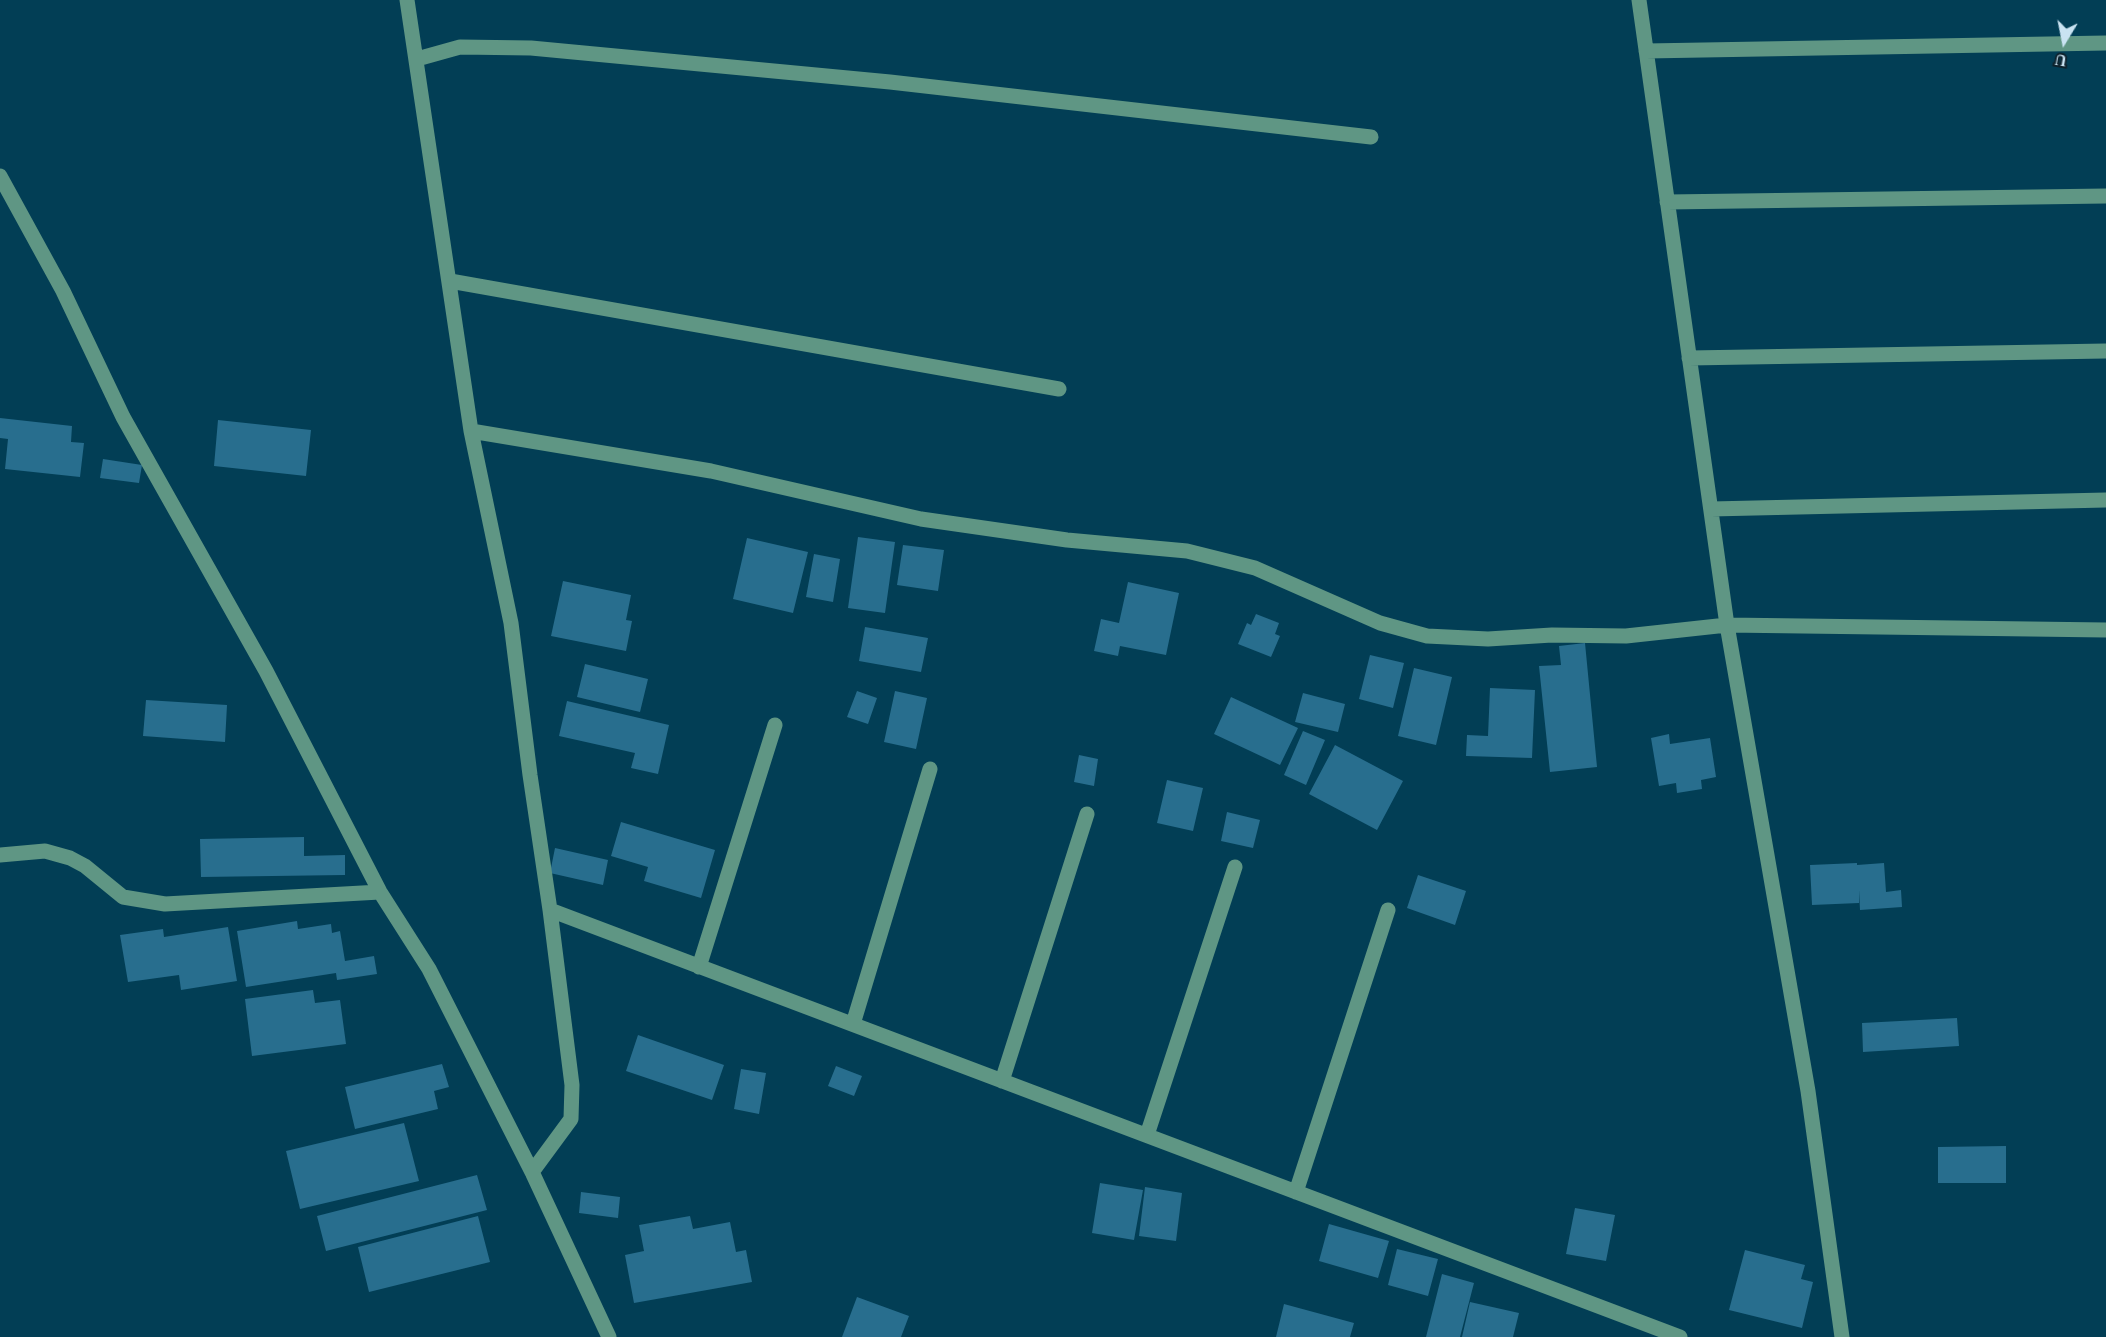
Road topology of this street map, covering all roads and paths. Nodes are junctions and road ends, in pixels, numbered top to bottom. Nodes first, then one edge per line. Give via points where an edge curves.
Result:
1 (407, 0) edge
2 (1639, 0) edge
3 (2106, 43) edge
4 (1647, 51) junction
5 (417, 59) junction
6 (1371, 137) dead end
7 (0, 176) edge
8 (2106, 196) edge
9 (1667, 202) junction
10 (450, 281) junction
11 (2106, 351) edge
12 (1689, 358) junction
13 (1059, 389) dead end
14 (471, 431) junction
15 (2106, 500) edge
16 (1711, 509) junction
17 (1727, 625) junction
18 (2106, 630) edge
19 (775, 725) dead end
20 (930, 769) dead end
21 (1087, 814) dead end
22 (0, 855) edge
23 (1235, 867) dead end
24 (380, 892) junction
25 (550, 910) junction
26 (1388, 910) dead end
27 (699, 966) junction
28 (853, 1024) junction
29 (1002, 1081) junction
30 (1146, 1135) junction
31 (532, 1173) junction
32 (1296, 1192) junction
33 (609, 1337) edge
34 (1680, 1337) edge
35 (1842, 1337) edge

1 - 5 street
2 - 4 street
3 - 4 street
4 - 9 street
5 - 6 street via 460,47 531,48 891,82
5 - 10 street
7 - 24 street via 63,291 123,417 266,670
8 - 9 street
9 - 12 street
10 - 13 street
10 - 14 street
11 - 12 street
12 - 16 street
14 - 17 street via 711,471 921,519 1067,540 1187,551 1255,568 1380,623 1427,636 1626,636
14 - 25 street via 512,623
15 - 16 street
16 - 17 street
17 - 18 street
17 - 35 street via 1808,1091
19 - 27 street
20 - 28 street
21 - 29 street
22 - 24 street via 45,851 70,858 86,866 123,897 165,904
23 - 30 street
24 - 31 street via 429,969
25 - 27 street
25 - 31 street via 572,1085 571,1119
26 - 32 street
27 - 28 street
28 - 29 street
29 - 30 street
30 - 32 street
31 - 33 street
32 - 34 street

